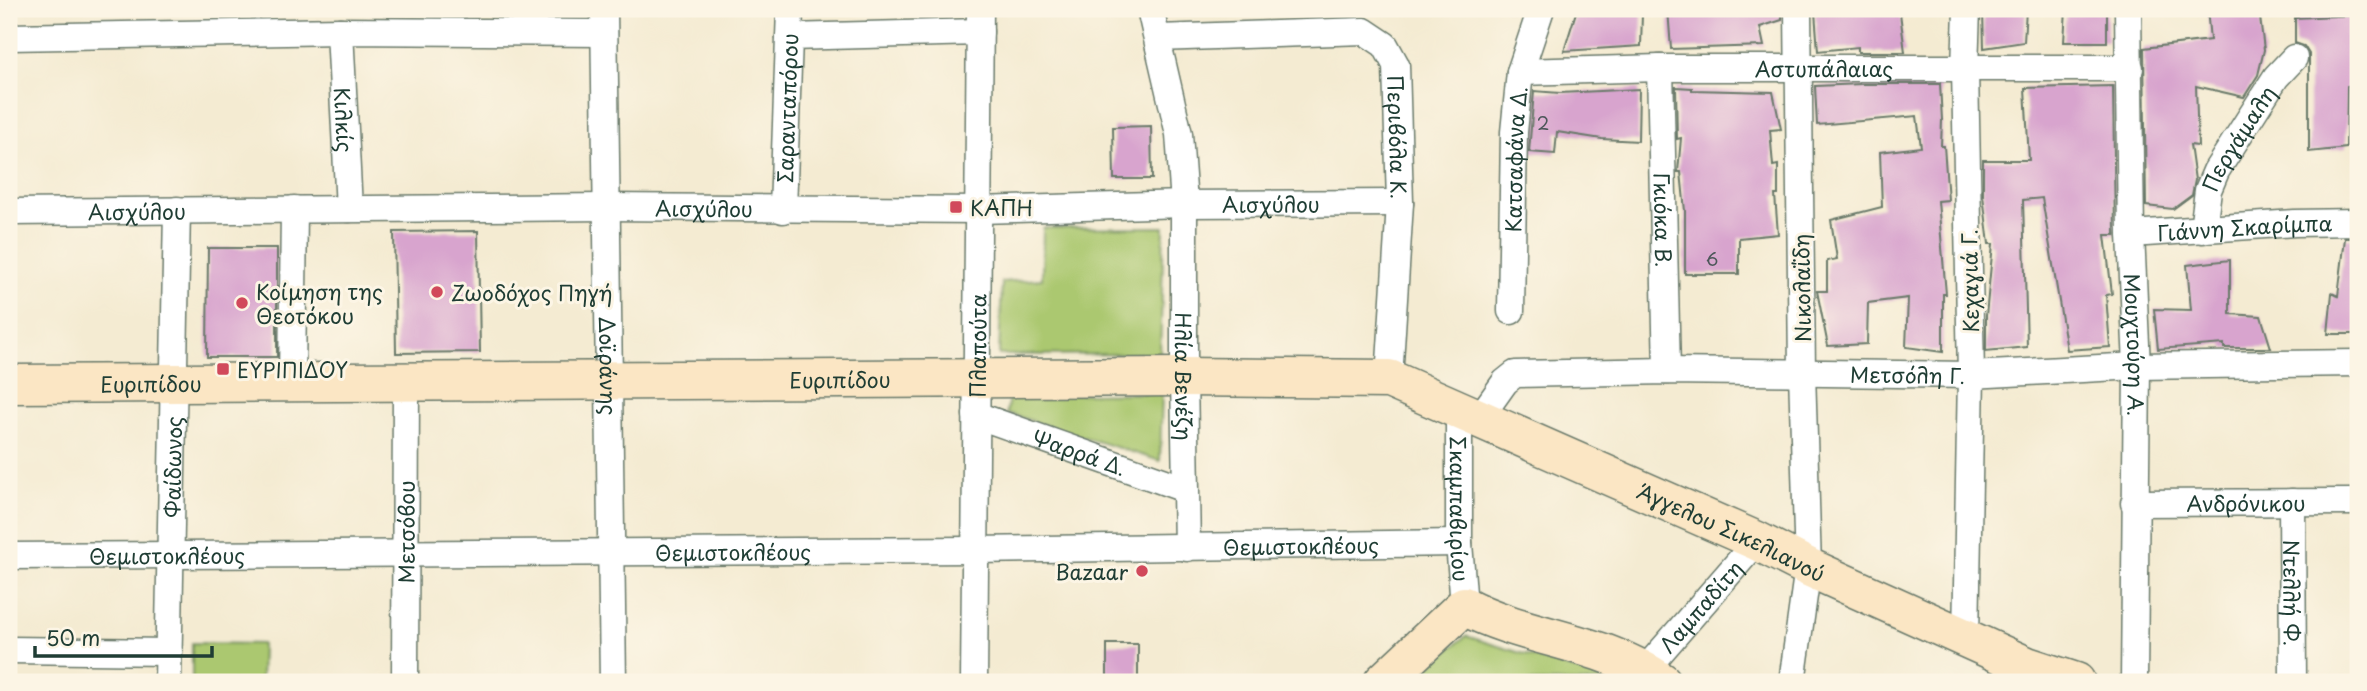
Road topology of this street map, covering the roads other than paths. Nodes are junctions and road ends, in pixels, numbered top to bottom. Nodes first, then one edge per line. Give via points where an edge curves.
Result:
1 (790, 9) edge
2 (1150, 9) edge
3 (1541, 9) edge
4 (1798, 9) edge
5 (1967, 9) edge
6 (2128, 9) edge
7 (980, 20) edge
8 (604, 21) edge
9 (340, 31) junction
10 (9, 37) edge
11 (789, 37) junction
12 (1158, 38) junction
13 (2294, 58) dead end
14 (1660, 68) junction
15 (2130, 68) junction
16 (1797, 69) junction
17 (1965, 69) junction
18 (1520, 72) junction
19 (1400, 203) junction
20 (1185, 204) junction
21 (605, 207) junction
22 (294, 209) junction
23 (349, 209) junction
24 (783, 210) junction
25 (979, 210) junction
26 (177, 211) junction
27 (9, 212) edge
28 (2358, 222) edge
29 (2203, 230) junction
30 (2131, 234) junction
31 (1511, 311) dead end
32 (2358, 363) edge
33 (2137, 366) junction
34 (1667, 371) junction
35 (1802, 372) junction
36 (1970, 375) junction
37 (1184, 377) junction
38 (1389, 379) junction
39 (610, 381) junction
40 (406, 382) junction
41 (174, 383) junction
42 (292, 383) junction
43 (9, 384) edge
44 (976, 397) junction
45 (1469, 415) junction
46 (1185, 489) junction
47 (2292, 502) junction
48 (2358, 502) edge
49 (2134, 503) junction
50 (1757, 541) junction
51 (1459, 544) junction
52 (1186, 548) junction
53 (975, 550) junction
54 (612, 552) junction
55 (405, 554) junction
56 (171, 555) junction
57 (9, 556) edge
58 (1808, 567) junction
59 (1464, 606) junction
60 (1966, 638) junction
61 (9, 650) edge
62 (169, 652) junction
63 (1653, 677) edge
64 (169, 682) edge
65 (405, 682) edge
66 (613, 682) edge
67 (974, 682) edge
68 (1383, 682) edge
69 (1792, 682) edge
70 (2076, 682) edge
71 (2134, 682) edge
72 (2293, 682) edge

1 - 11 street, Σαρανταπόρου
2 - 12 street, Ηλία Βενέζη
3 - 18 street, Κατσαφάνα Δ.
4 - 16 street, Νικολαΐδη
5 - 17 street, Κεχαγιά Γ.
6 - 15 street, Μουχτούρη Α.
7 - 11 street
7 - 25 street, Πλαπούτα
8 - 9 street
8 - 21 street, Δοϊράνης
9 - 10 street
9 - 23 street, Κιλκίς
11 - 24 street, Σαρανταπόρου
12 - 19 street, Περιβόλα Κ. via 1364,31 1385,45 1396,65
12 - 20 street, Ηλία Βενέζη via 1179,134
13 - 29 street, Περγάμαλη via 2276,77 2216,171 2208,190
14 - 16 street, Αστυπάλαιας
14 - 18 street, Αστυπάλαιας
14 - 34 street, Γκιόκα Β.
15 - 17 street, Αστυπάλαιας
15 - 30 street, Μουχτούρη Α.
16 - 17 street, Αστυπάλαιας
16 - 35 street, Νικολαΐδη
17 - 36 street, Κεχαγιά Γ.
18 - 31 street, Κατσαφάνα Δ. via 1514,132
19 - 20 street, Αισχύλου
19 - 38 street, Περιβόλα Κ.
20 - 25 street, Αισχύλου
20 - 37 street, Ηλία Βενέζη
21 - 23 street, Αισχύλου
21 - 24 street, Αισχύλου
21 - 39 street, Δοϊράνης
22 - 23 street, Αισχύλου
22 - 26 street, Αισχύλου
22 - 42 street
24 - 25 street, Αισχύλου
25 - 44 street, Πλαπούτα
26 - 27 street, Αισχύλου
26 - 41 street, Φαίδωνος
28 - 29 street, Γιάννη Σκαρίμπα
29 - 30 street, Γιάννη Σκαρίμπα
30 - 33 street, Μουχτούρη Α.
32 - 33 street, Μετσόλη Γ.
33 - 36 street, Μετσόλη Γ.
33 - 49 street, Μουχτούρη Α.
34 - 35 street, Μετσόλη Γ.
34 - 45 street, Μετσόλη Γ. via 1515,374
35 - 36 street, Μετσόλη Γ.
35 - 58 street, Νικολαΐδη
36 - 60 street, Κεχαγιά Γ.
37 - 38 street, Ευριπίδου
37 - 44 street, Ευριπίδου
37 - 46 street, Ηλία Βενέζη
38 - 45 street, Άγγελου Σικελιανού
39 - 40 street, Ευριπίδου
39 - 44 street, Ευριπίδου
39 - 54 street, Δοϊράνης
40 - 42 street, Ευριπίδου
40 - 55 street, Μετσόβου
41 - 42 street, Ευριπίδου
41 - 43 street, Ευριπίδου
41 - 56 street, Φαίδωνος
44 - 46 street, Ψαρρά Δ.
44 - 53 street, Πλαπούτα
45 - 50 street, Άγγελου Σικελιανού
45 - 51 street, Σκαμπαβιρίου
46 - 52 street, Ηλία Βενέζη
47 - 48 street, Ανδρόνικου
47 - 49 street, Ανδρόνικου
47 - 72 street, Ντελλή Φ.
49 - 71 street, Μουχτούρη Α.
50 - 58 street, Άγγελου Σικελιανού
50 - 63 street, Λαμπαδίτη
51 - 52 street, Θεμιστοκλέους
51 - 59 street, Σκαμπαβιρίου
52 - 53 street, Θεμιστοκλέους
53 - 54 street, Θεμιστοκλέους
53 - 67 street, Πλαπούτα
54 - 55 street, Θεμιστοκλέους
54 - 66 street, Δοϊράνης
55 - 56 street, Θεμιστοκλέους
55 - 65 street, Μετσόβου
56 - 57 street, Θεμιστοκλέους
56 - 62 street, Φαίδωνος
58 - 60 street, Άγγελου Σικελιανού
58 - 69 street, Νικολαΐδη
59 - 63 street via 1490,620 1604,653
59 - 68 street
60 - 70 street, Άγγελου Σικελιανού
61 - 62 street
62 - 64 street, Φαίδωνος

